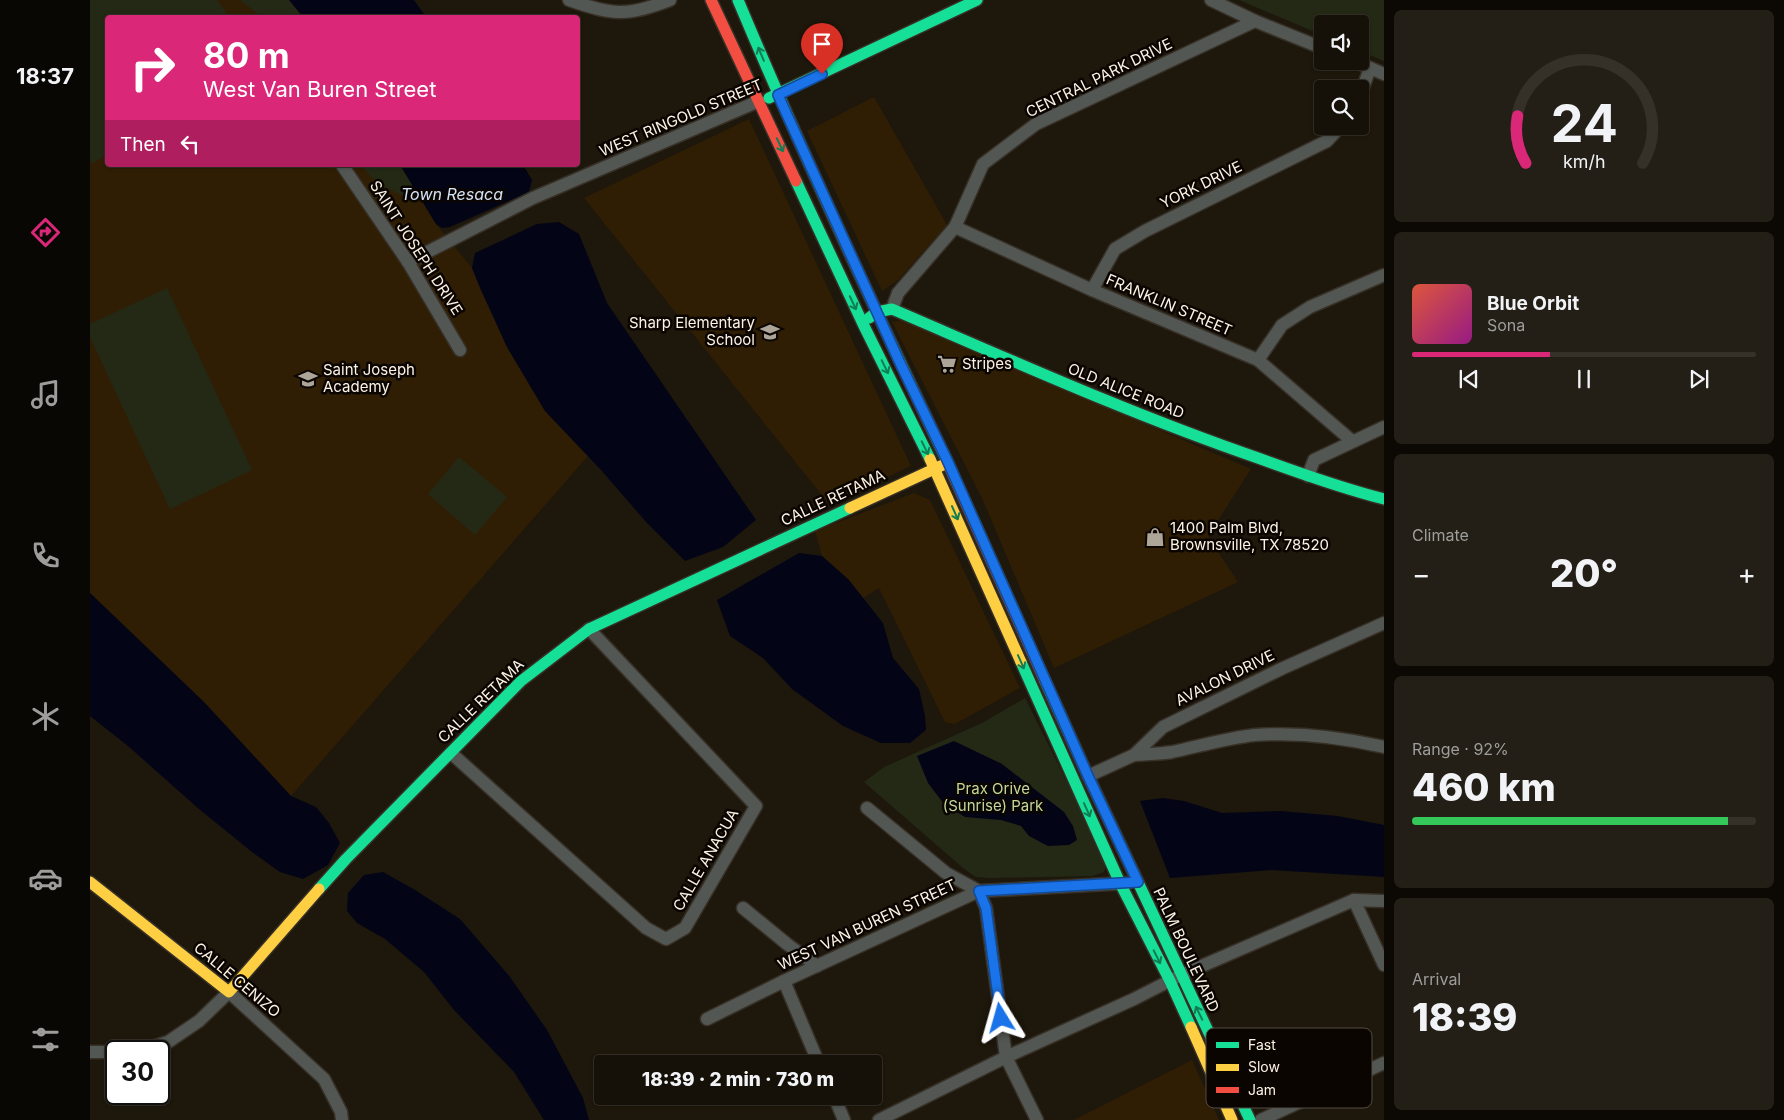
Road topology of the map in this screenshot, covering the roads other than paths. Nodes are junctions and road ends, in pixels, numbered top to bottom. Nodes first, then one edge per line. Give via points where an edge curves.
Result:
1 (568, 0) edge
2 (670, 0) edge
3 (711, 0) edge
4 (738, 0) edge
5 (977, 0) edge
6 (1211, 0) edge
7 (1255, 21) junction
8 (1314, 45) edge
9 (1370, 68) joint
10 (1384, 74) edge
11 (1366, 80) edge
12 (778, 95) junction
13 (759, 101) junction
14 (1333, 135) edge
15 (343, 167) edge
16 (955, 227) junction
17 (408, 262) junction
18 (1384, 274) edge
19 (1092, 290) junction
20 (892, 309) junction
21 (877, 312) junction
22 (863, 324) junction
23 (460, 350) dead end
24 (1258, 360) junction
25 (1384, 427) edge
26 (1352, 441) junction
27 (948, 462) junction
28 (935, 469) junction
29 (1308, 476) junction
30 (1384, 499) edge
31 (1384, 623) edge
32 (589, 629) junction
33 (1384, 748) edge
34 (451, 753) junction
35 (1134, 755) junction
36 (1088, 776) junction
37 (867, 808) dead end
38 (90, 882) edge
39 (1138, 882) junction
40 (1120, 883) junction
41 (979, 891) junction
42 (1354, 900) junction
43 (1384, 902) edge
44 (743, 908) dead end
45 (1384, 965) edge
46 (817, 966) junction
47 (1175, 978) junction
48 (784, 982) junction
49 (230, 992) junction
50 (706, 1019) dead end
51 (1206, 1037) edge
52 (170, 1041) edge
53 (90, 1052) edge
54 (105, 1052) edge
55 (816, 1055) edge
56 (1206, 1055) edge
57 (1006, 1057) junction
58 (1384, 1063) edge
59 (1372, 1069) edge
60 (838, 1105) edge
61 (1227, 1108) edge
62 (1244, 1108) edge
63 (1287, 1108) edge
64 (342, 1120) edge
65 (844, 1120) edge
66 (879, 1120) edge
67 (1037, 1120) edge
68 (1232, 1120) edge
69 (1250, 1120) edge
70 (1261, 1120) edge

1 - 2 street via 620,13 647,9
3 - 13 main road, PALM BOULEVARD
12 -> 4 main road, PALM BOULEVARD
5 - 12 main road, WEST RINGOLD STREET
6 - 7 street
7 - 8 street
7 - 16 street, CENTRAL PARK DRIVE via 1036,124 983,164
9 - 10 street
9 - 11 street
12 - 13 main road, WEST RINGOLD STREET
12 - 21 main road, PALM BOULEVARD
13 - 17 street, WEST RINGOLD STREET via 533,198
13 -> 22 main road, PALM BOULEVARD
14 - 19 street, YORK DRIVE via 1327,141 1115,249
15 - 17 street, SAINT JOSEPH DRIVE
16 - 19 street, FRANKLIN STREET
16 - 20 street, CENTRAL PARK DRIVE via 898,293
17 - 23 street, SAINT JOSEPH DRIVE
18 - 24 street via 1310,307 1282,325
19 - 24 street, FRANKLIN STREET
20 - 21 main road
20 - 29 main road, OLD ALICE ROAD via 1133,412
21 - 22 main road
21 - 27 main road, PALM BOULEVARD
22 -> 28 main road, PALM BOULEVARD
24 - 26 street, FRANKLIN STREET
25 - 26 street
26 - 29 street via 1314,460
27 - 28 main road, CALLE RETAMA
27 - 36 main road, PALM BOULEVARD
28 - 32 main road, CALLE RETAMA
28 -> 40 main road, PALM BOULEVARD
29 - 30 main road, OLD ALICE ROAD
31 - 35 street, AVALON DRIVE via 1163,727
32 - 34 main road, CALLE RETAMA via 521,681
32 - 34 street, CALLE ANACUA via 756,806 685,928 666,939 646,928
33 - 35 street via 1323,735 1264,735 1170,752
34 - 49 main road, CALLE RETAMA via 346,859
35 - 36 street, AVALON DRIVE
36 - 39 main road, PALM BOULEVARD
37 - 41 street via 946,873
38 - 49 main road, CALLE CENIZO
39 - 40 street, WEST VAN BUREN STREET
39 - 47 main road, PALM BOULEVARD
40 - 41 street, WEST VAN BUREN STREET
40 -> 47 main road, PALM BOULEVARD
41 - 46 street, WEST VAN BUREN STREET
41 - 57 street via 986,908
42 - 43 street
42 - 45 street
42 - 47 street
44 - 46 street
46 - 48 street, WEST VAN BUREN STREET
51 -> 47 main road, PALM BOULEVARD
47 - 56 main road, PALM BOULEVARD
47 - 57 street
48 - 50 street, WEST VAN BUREN STREET
48 - 55 street
49 - 52 street, CALLE RETAMA via 199,1021
49 - 64 street, CALLE CENIZO via 324,1079
53 - 54 street
57 - 66 street
57 - 67 street
58 - 59 street
60 - 65 street
61 - 68 main road, PALM BOULEVARD
69 -> 62 main road, PALM BOULEVARD
63 - 70 street

